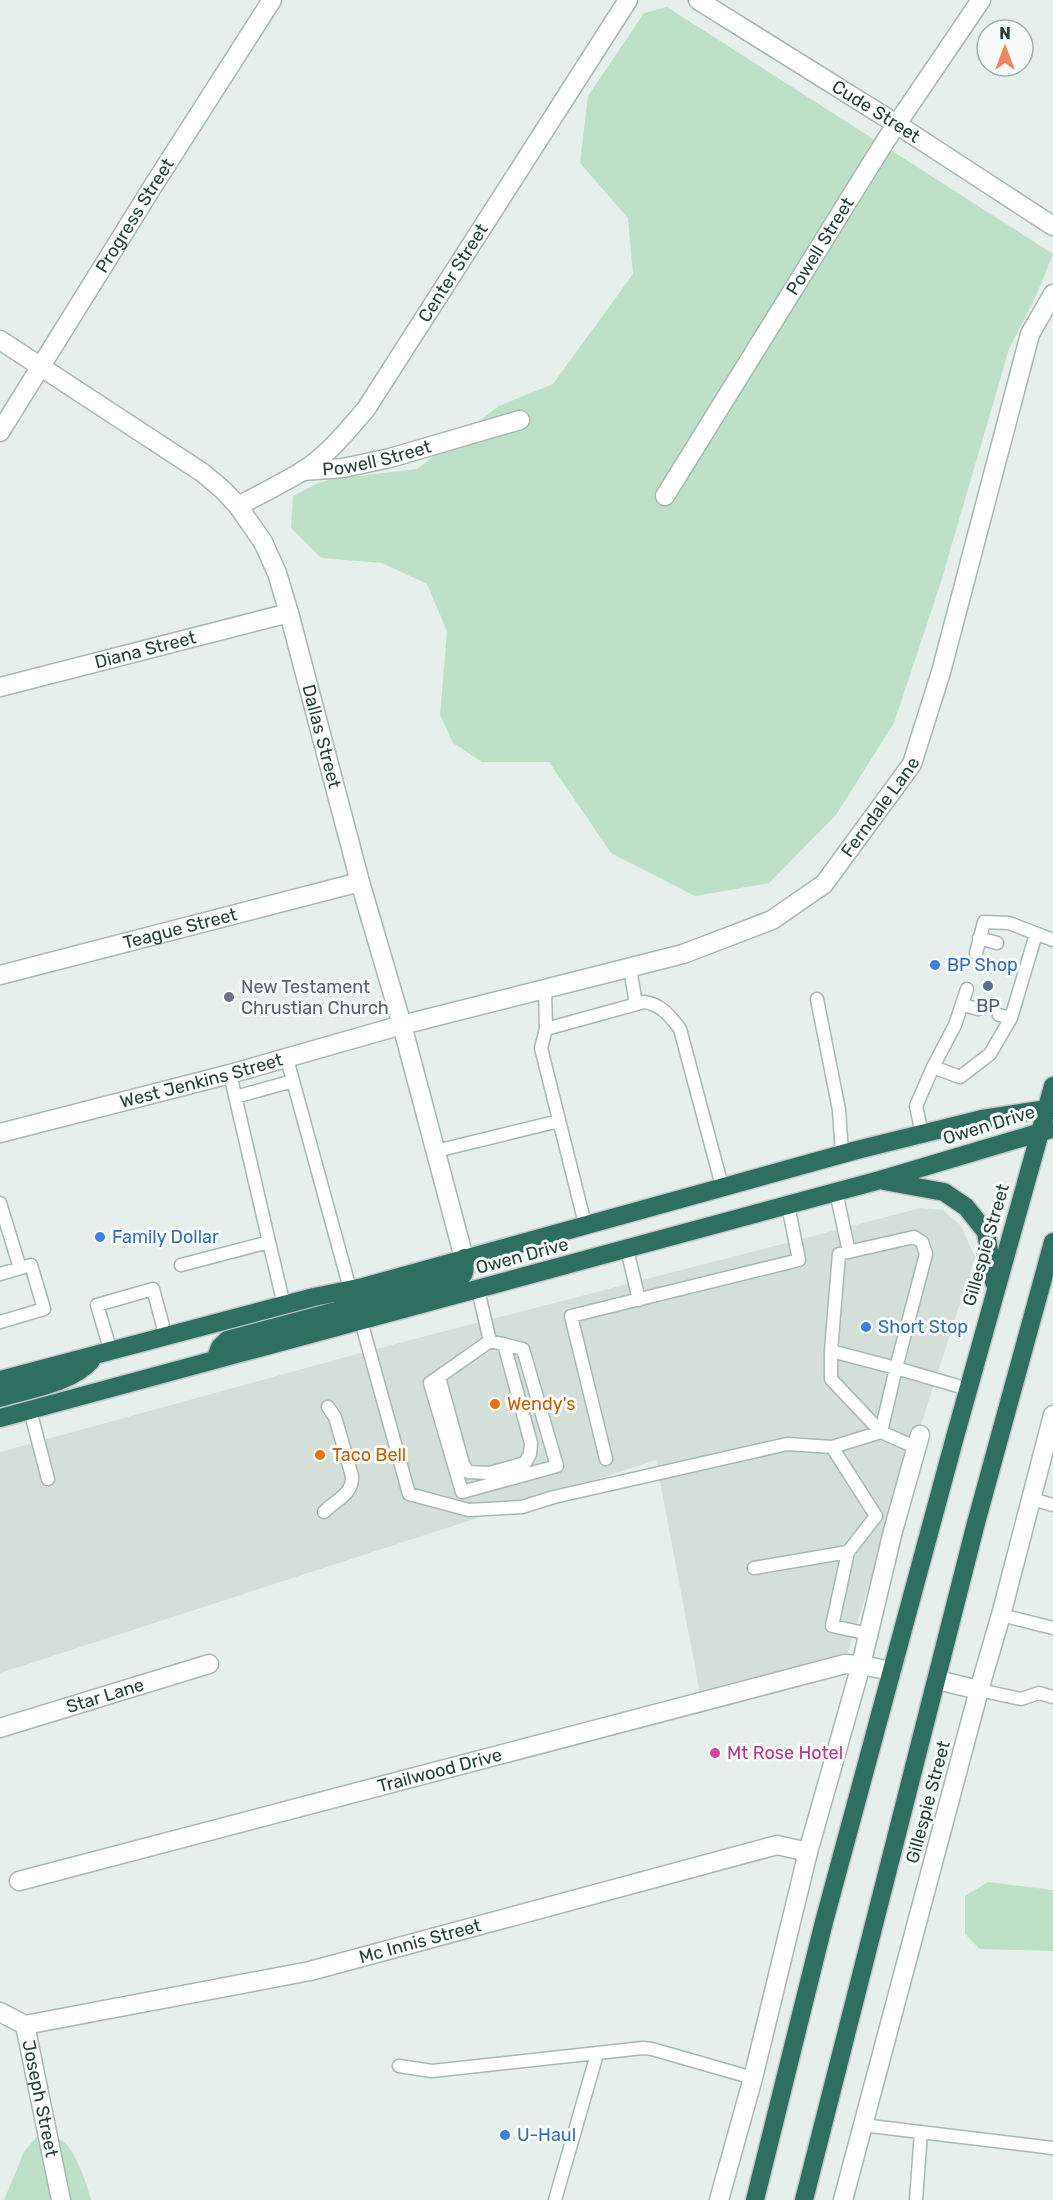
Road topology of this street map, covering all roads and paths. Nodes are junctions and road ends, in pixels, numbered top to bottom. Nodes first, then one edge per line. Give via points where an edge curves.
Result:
1 (272, 0) edge
2 (628, 0) edge
3 (698, 0) edge
4 (981, 0) edge
5 (898, 125) junction
6 (1053, 226) edge
7 (1053, 294) edge
8 (0, 340) edge
9 (41, 367) junction
10 (520, 420) dead end
11 (0, 432) edge
12 (302, 471) junction
13 (665, 496) dead end
14 (238, 506) junction
15 (289, 613) junction
16 (0, 687) edge
17 (360, 882) junction
18 (1036, 934) junction
19 (979, 938) junction
20 (1053, 940) edge
21 (997, 943) dead end
22 (976, 953) dead end
23 (630, 968) junction
24 (0, 975) edge
25 (967, 988) dead end
26 (544, 989) junction
27 (817, 999) dead end
28 (636, 1004) junction
29 (963, 1005) junction
30 (978, 1009) dead end
31 (402, 1025) junction
32 (546, 1029) junction
33 (287, 1059) junction
34 (933, 1067) junction
35 (230, 1074) junction
36 (293, 1081) junction
37 (1053, 1086) edge
38 (235, 1097) junction
39 (1050, 1107) edge
40 (559, 1121) junction
41 (1047, 1130) edge
42 (0, 1133) edge
43 (922, 1134) junction
44 (436, 1151) junction
45 (842, 1154) junction
46 (880, 1180) junction
47 (722, 1186) junction
48 (836, 1192) junction
49 (0, 1203) edge
50 (788, 1205) junction
51 (585, 1224) junction
52 (268, 1242) junction
53 (1053, 1242) edge
54 (627, 1249) junction
55 (849, 1252) junction
56 (464, 1258) junction
57 (181, 1265) dead end
58 (20, 1268) junction
59 (0, 1274) edge
60 (350, 1289) junction
61 (478, 1290) junction
62 (995, 1290) junction
63 (639, 1300) junction
64 (284, 1305) junction
65 (361, 1321) junction
66 (0, 1322) edge
67 (166, 1337) junction
68 (490, 1341) junction
69 (504, 1344) junction
70 (831, 1351) junction
71 (102, 1355) junction
72 (215, 1360) junction
73 (896, 1368) junction
74 (439, 1377) junction
75 (0, 1380) edge
76 (968, 1389) junction
77 (0, 1398) edge
78 (328, 1407) dead end
79 (30, 1410) junction
80 (0, 1418) edge
81 (1052, 1418) edge
82 (881, 1432) junction
83 (919, 1442) joint
84 (832, 1447) junction
85 (606, 1459) dead end
86 (48, 1479) dead end
87 (462, 1492) junction
88 (1032, 1499) junction
89 (1053, 1505) edge
90 (457, 1507) junction
91 (324, 1512) dead end
92 (848, 1552) junction
93 (754, 1568) dead end
94 (1001, 1615) junction
95 (1052, 1624) edge
96 (869, 1634) junction
97 (210, 1664) dead end
98 (861, 1665) junction
99 (892, 1671) junction
100 (937, 1680) junction
101 (979, 1690) junction
102 (1053, 1697) edge
103 (0, 1728) edge
104 (808, 1852) junction
105 (19, 1881) dead end
106 (0, 2012) edge
107 (26, 2025) junction
108 (597, 2054) junction
109 (399, 2066) dead end
110 (753, 2078) junction
111 (862, 2125) junction
112 (921, 2132) junction
113 (1053, 2148) edge
114 (61, 2200) edge
115 (555, 2200) edge
116 (718, 2200) edge
117 (755, 2200) edge
118 (804, 2200) edge
119 (843, 2200) edge
120 (916, 2200) edge

1 - 9 street, Progress Street
2 - 12 street, Center Street via 366,409
3 - 5 street, Cude Street
4 - 5 street, Powell Street
5 - 6 street, Cude Street
5 - 13 street, Powell Street
7 - 23 street, Ferndale Lane via 1030,334 941,672 912,764 824,884 772,920 683,954
8 - 9 street, Dallas Street
9 - 11 street, Progress Street
9 - 14 street, Dallas Street via 203,473
10 - 12 street, Powell Street via 390,458 343,468
12 - 14 street, Center Street
14 - 15 street, Dallas Street via 263,542
15 - 16 street, Diana Street
15 - 17 street, Dallas Street
17 - 24 street, Teague Street
17 - 31 street, Dallas Street
18 - 19 lane via 1009,923 984,922
18 - 20 lane
18 - 34 lane via 1024,950 990,1054 960,1077
19 - 21 lane
19 - 22 lane
23 - 26 street, Ferndale Lane
23 - 28 lane
25 - 29 lane
26 - 31 street, Ferndale Lane
26 - 32 lane
27 - 45 lane via 839,1110
28 - 32 lane
28 - 47 lane via 654,1004 680,1029
29 - 30 lane
29 - 34 lane
31 - 33 street, West Jenkins Street
31 - 44 street, Dallas Street
32 - 40 lane via 541,1048
33 - 35 street, West Jenkins Street
33 - 36 lane
34 - 43 lane via 916,1106
35 - 38 lane
35 - 42 street, West Jenkins Street
36 - 38 lane
36 - 60 lane
37 - 39 highway, Gillespie Street
38 - 52 lane
39 - 41 highway, Gillespie Street
39 - 43 highway, Owen Drive
40 - 44 lane
40 - 51 lane
41 - 46 highway, Owen Drive
41 - 62 highway, Gillespie Street
43 - 45 highway, Owen Drive
44 - 56 street, Dallas Street
45 - 47 highway, Owen Drive
46 - 48 highway, Owen Drive
46 - 62 highway via 944,1192 966,1207 986,1232
47 - 51 highway, Owen Drive
48 - 50 highway, Owen Drive
48 - 55 lane
49 - 58 lane
50 - 54 highway, Owen Drive
50 - 63 lane via 799,1260
51 - 56 highway, Owen Drive
52 - 57 lane
52 - 64 lane
53 - 100 highway
54 - 61 highway, Owen Drive
54 - 63 lane
55 - 70 lane via 839,1254
55 - 73 lane via 914,1237 922,1242 926,1254
56 - 60 highway, Owen Drive
56 - 72 highway via 465,1271 459,1278 227,1340
58 - 59 lane
58 - 66 lane via 31,1265 44,1309
60 - 64 highway, Owen Drive
61 - 65 highway, Owen Drive
61 - 68 lane
62 - 76 highway, Gillespie Street
63 - 85 lane via 571,1316
64 - 67 highway, Owen Drive
65 - 72 highway, Owen Drive
65 - 90 lane via 409,1494
67 - 71 highway, Owen Drive
67 - 71 lane via 153,1289 141,1292 97,1305
68 - 69 lane
68 - 74 lane
69 - 74 lane via 531,1443 525,1462 489,1473 468,1472
69 - 87 lane via 523,1349 556,1466
70 - 73 lane
70 - 82 lane via 831,1379
71 - 75 highway, Owen Drive
71 - 77 highway via 72,1376
72 - 79 highway, Owen Drive
73 - 76 lane
73 - 82 lane
74 - 87 lane via 430,1383
76 - 99 highway, Gillespie Street
78 - 91 lane via 335,1417 352,1484
79 - 80 highway, Owen Drive
79 - 86 lane
81 - 88 street, Gillespie Street
82 - 83 lane
82 - 84 lane
83 - 96 street
84 - 90 lane via 787,1444 522,1507
84 - 92 lane via 876,1516
87 - 90 lane
88 - 89 lane
88 - 94 street, Gillespie Street
92 - 93 lane
92 - 96 lane via 832,1626
94 - 95 lane
94 - 101 street, Gillespie Street
96 - 98 street
97 - 103 street, Star Lane
98 - 99 street, Trailwood Drive
98 - 104 street
98 - 105 street, Trailwood Drive via 845,1664
99 - 117 highway, Gillespie Street
100 - 101 street
100 - 118 highway
101 - 102 lane via 1021,1699 1039,1694
101 - 111 street, Gillespie Street
104 - 107 street, Mc Innis Street via 777,1845 310,1971
104 - 110 street
106 - 107 street, Joseph Street
107 - 114 street, Joseph Street
108 - 109 lane via 432,2071
108 - 110 lane via 652,2049
108 - 115 lane
110 - 116 street
111 - 112 lane
111 - 119 street, Gillespie Street
112 - 113 lane
112 - 120 lane

